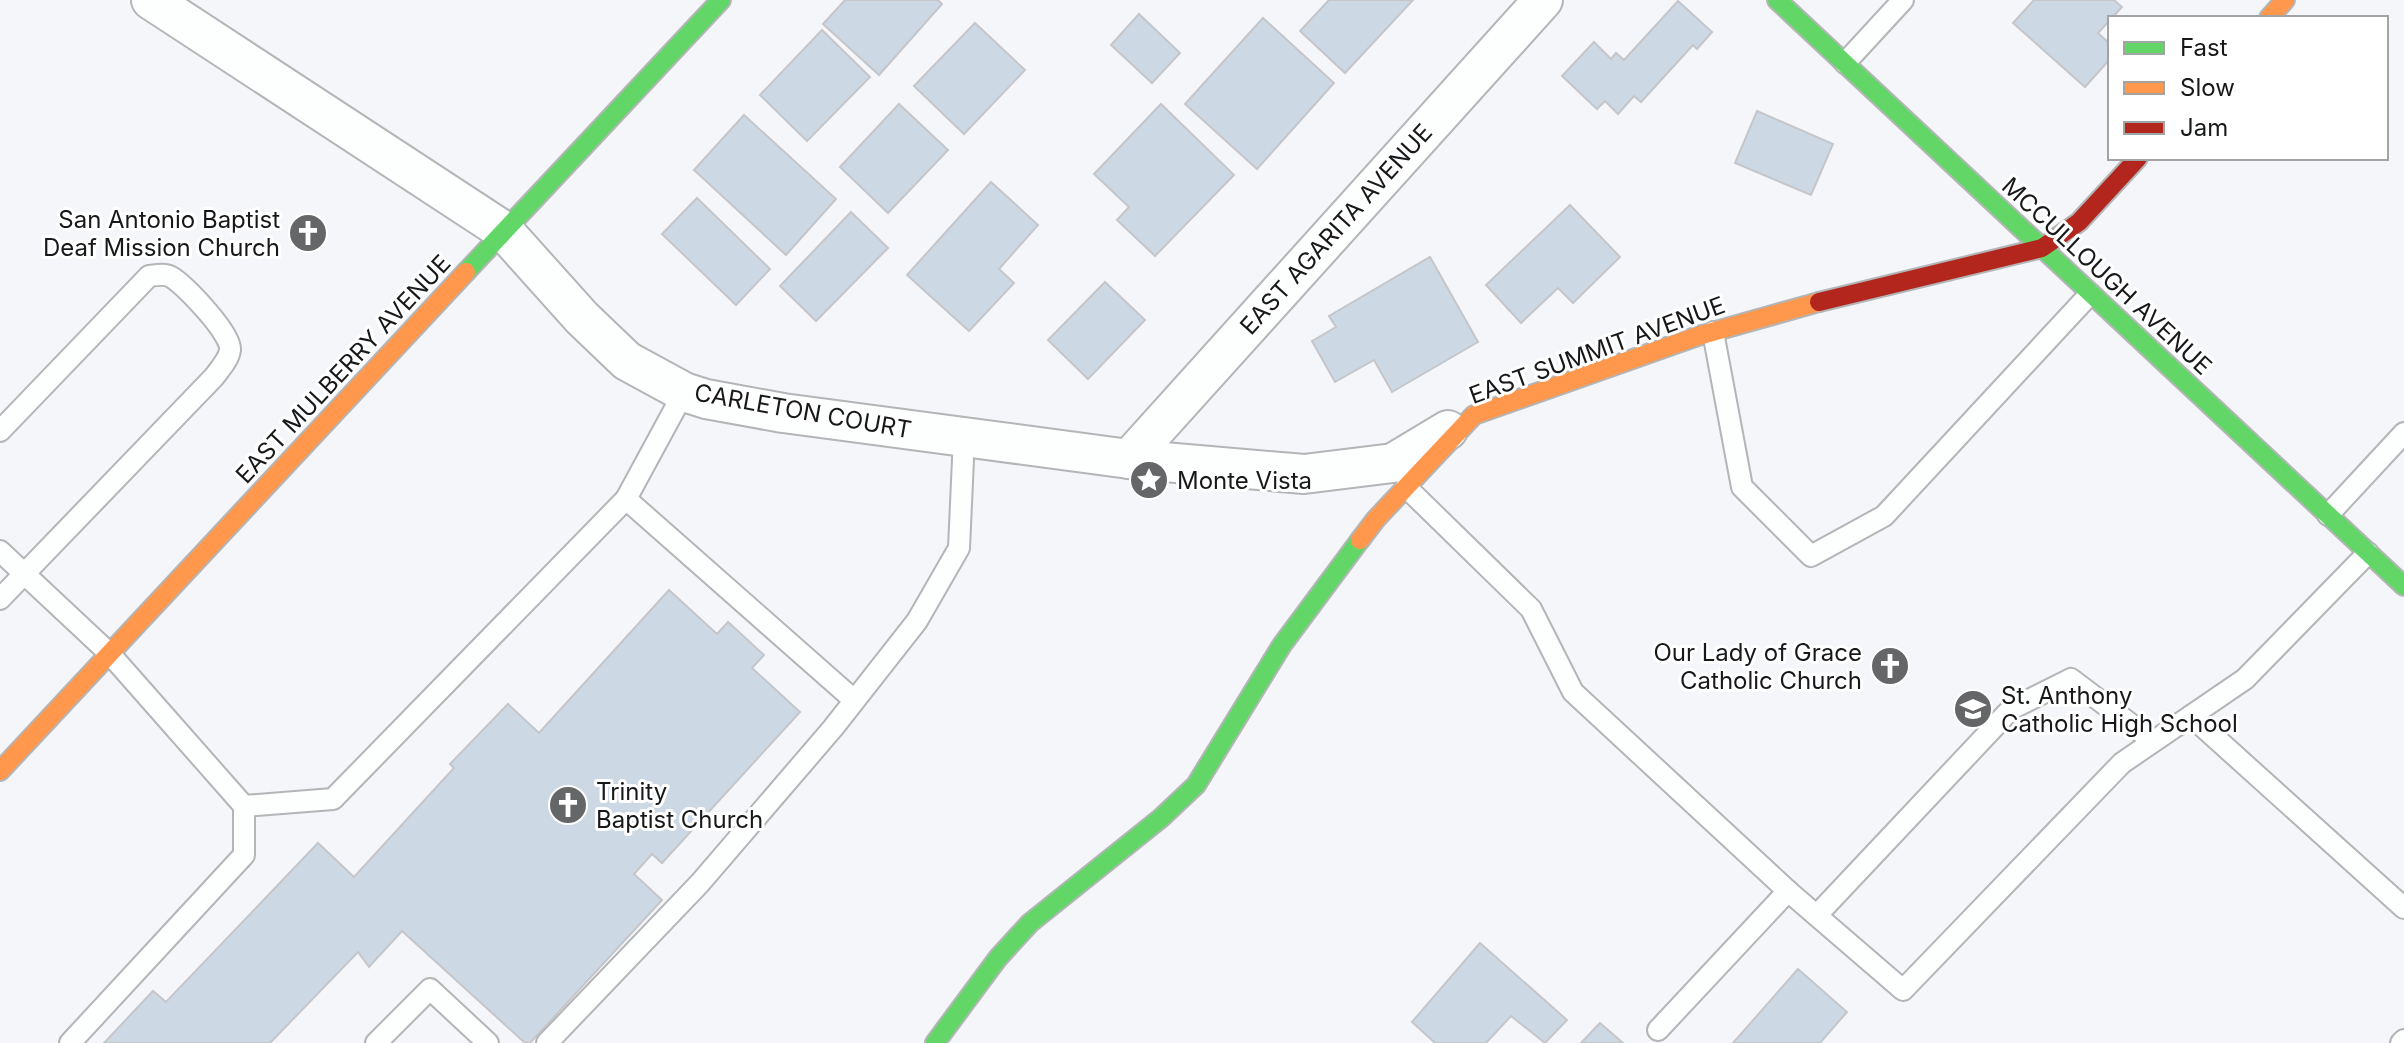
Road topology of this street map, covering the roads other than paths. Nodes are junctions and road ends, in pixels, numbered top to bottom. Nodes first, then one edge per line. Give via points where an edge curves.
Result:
1 (151, 0) edge
2 (721, 0) edge
3 (1543, 0) edge
4 (1777, 0) edge
5 (1903, 0) edge
6 (2285, 0) edge
7 (2271, 16) edge
8 (1845, 63) junction
9 (2136, 160) edge
10 (504, 231) junction
11 (2042, 248) junction
12 (2090, 294) junction
13 (1713, 332) junction
14 (684, 392) junction
15 (1474, 415) junction
16 (0, 431) edge
17 (2404, 433) edge
18 (964, 437) junction
19 (1129, 459) junction
20 (1406, 487) junction
21 (626, 499) junction
22 (2328, 515) junction
23 (0, 551) edge
24 (2368, 553) junction
25 (25, 574) junction
26 (2404, 586) edge
27 (0, 599) edge
28 (110, 654) junction
29 (854, 700) junction
30 (2191, 716) junction
31 (2153, 741) junction
32 (0, 771) edge
33 (244, 806) junction
34 (1788, 891) junction
35 (2404, 908) edge
36 (1817, 915) junction
37 (1658, 1030) dead end
38 (70, 1043) edge
39 (376, 1043) edge
40 (488, 1043) edge
41 (547, 1043) edge
42 (935, 1043) edge

1 - 10 street, CARLETON COURT
2 - 10 street, EAST MULBERRY AVENUE
3 - 19 street, EAST AGARITA AVENUE
4 - 8 street, MCCULLOUGH AVENUE
5 - 8 lane
6 - 7 street
8 - 11 street, MCCULLOUGH AVENUE
9 - 11 street, EAST SUMMIT AVENUE via 2079,222
10 - 14 street, CARLETON COURT via 627,361
10 - 28 street, EAST MULBERRY AVENUE
11 - 12 street, MCCULLOUGH AVENUE
11 - 13 street, EAST SUMMIT AVENUE
12 - 13 lane via 1884,516 1811,556 1742,487
12 - 22 street, MCCULLOUGH AVENUE
13 - 15 street, EAST SUMMIT AVENUE
14 - 18 street, CARLETON COURT via 783,413
14 - 21 lane
15 - 19 street, CARLETON COURT via 1393,463 1304,474
15 - 20 street, EAST SUMMIT AVENUE
16 - 25 lane via 149,276 171,277 228,336 229,355 214,377
17 - 22 lane
18 - 19 street, CARLETON COURT
18 - 29 lane via 959,548 917,621
20 - 34 lane via 1531,609 1573,692
20 - 42 street, EAST SUMMIT AVENUE via 1282,645 1196,785 1030,923
21 - 29 lane
21 - 33 lane via 333,799
22 - 24 street, MCCULLOUGH AVENUE
23 - 25 lane
24 - 26 street, MCCULLOUGH AVENUE
24 - 30 lane via 2245,679
25 - 27 lane
25 - 28 lane
28 - 32 street, EAST MULBERRY AVENUE
28 - 33 lane
29 - 41 lane via 700,883
30 - 31 lane
30 - 35 lane
31 - 36 lane via 2071,679 2011,709
31 - 36 lane via 2122,763 1903,990
33 - 38 lane via 244,855
34 - 36 lane
34 - 37 lane
39 - 40 lane via 430,989

